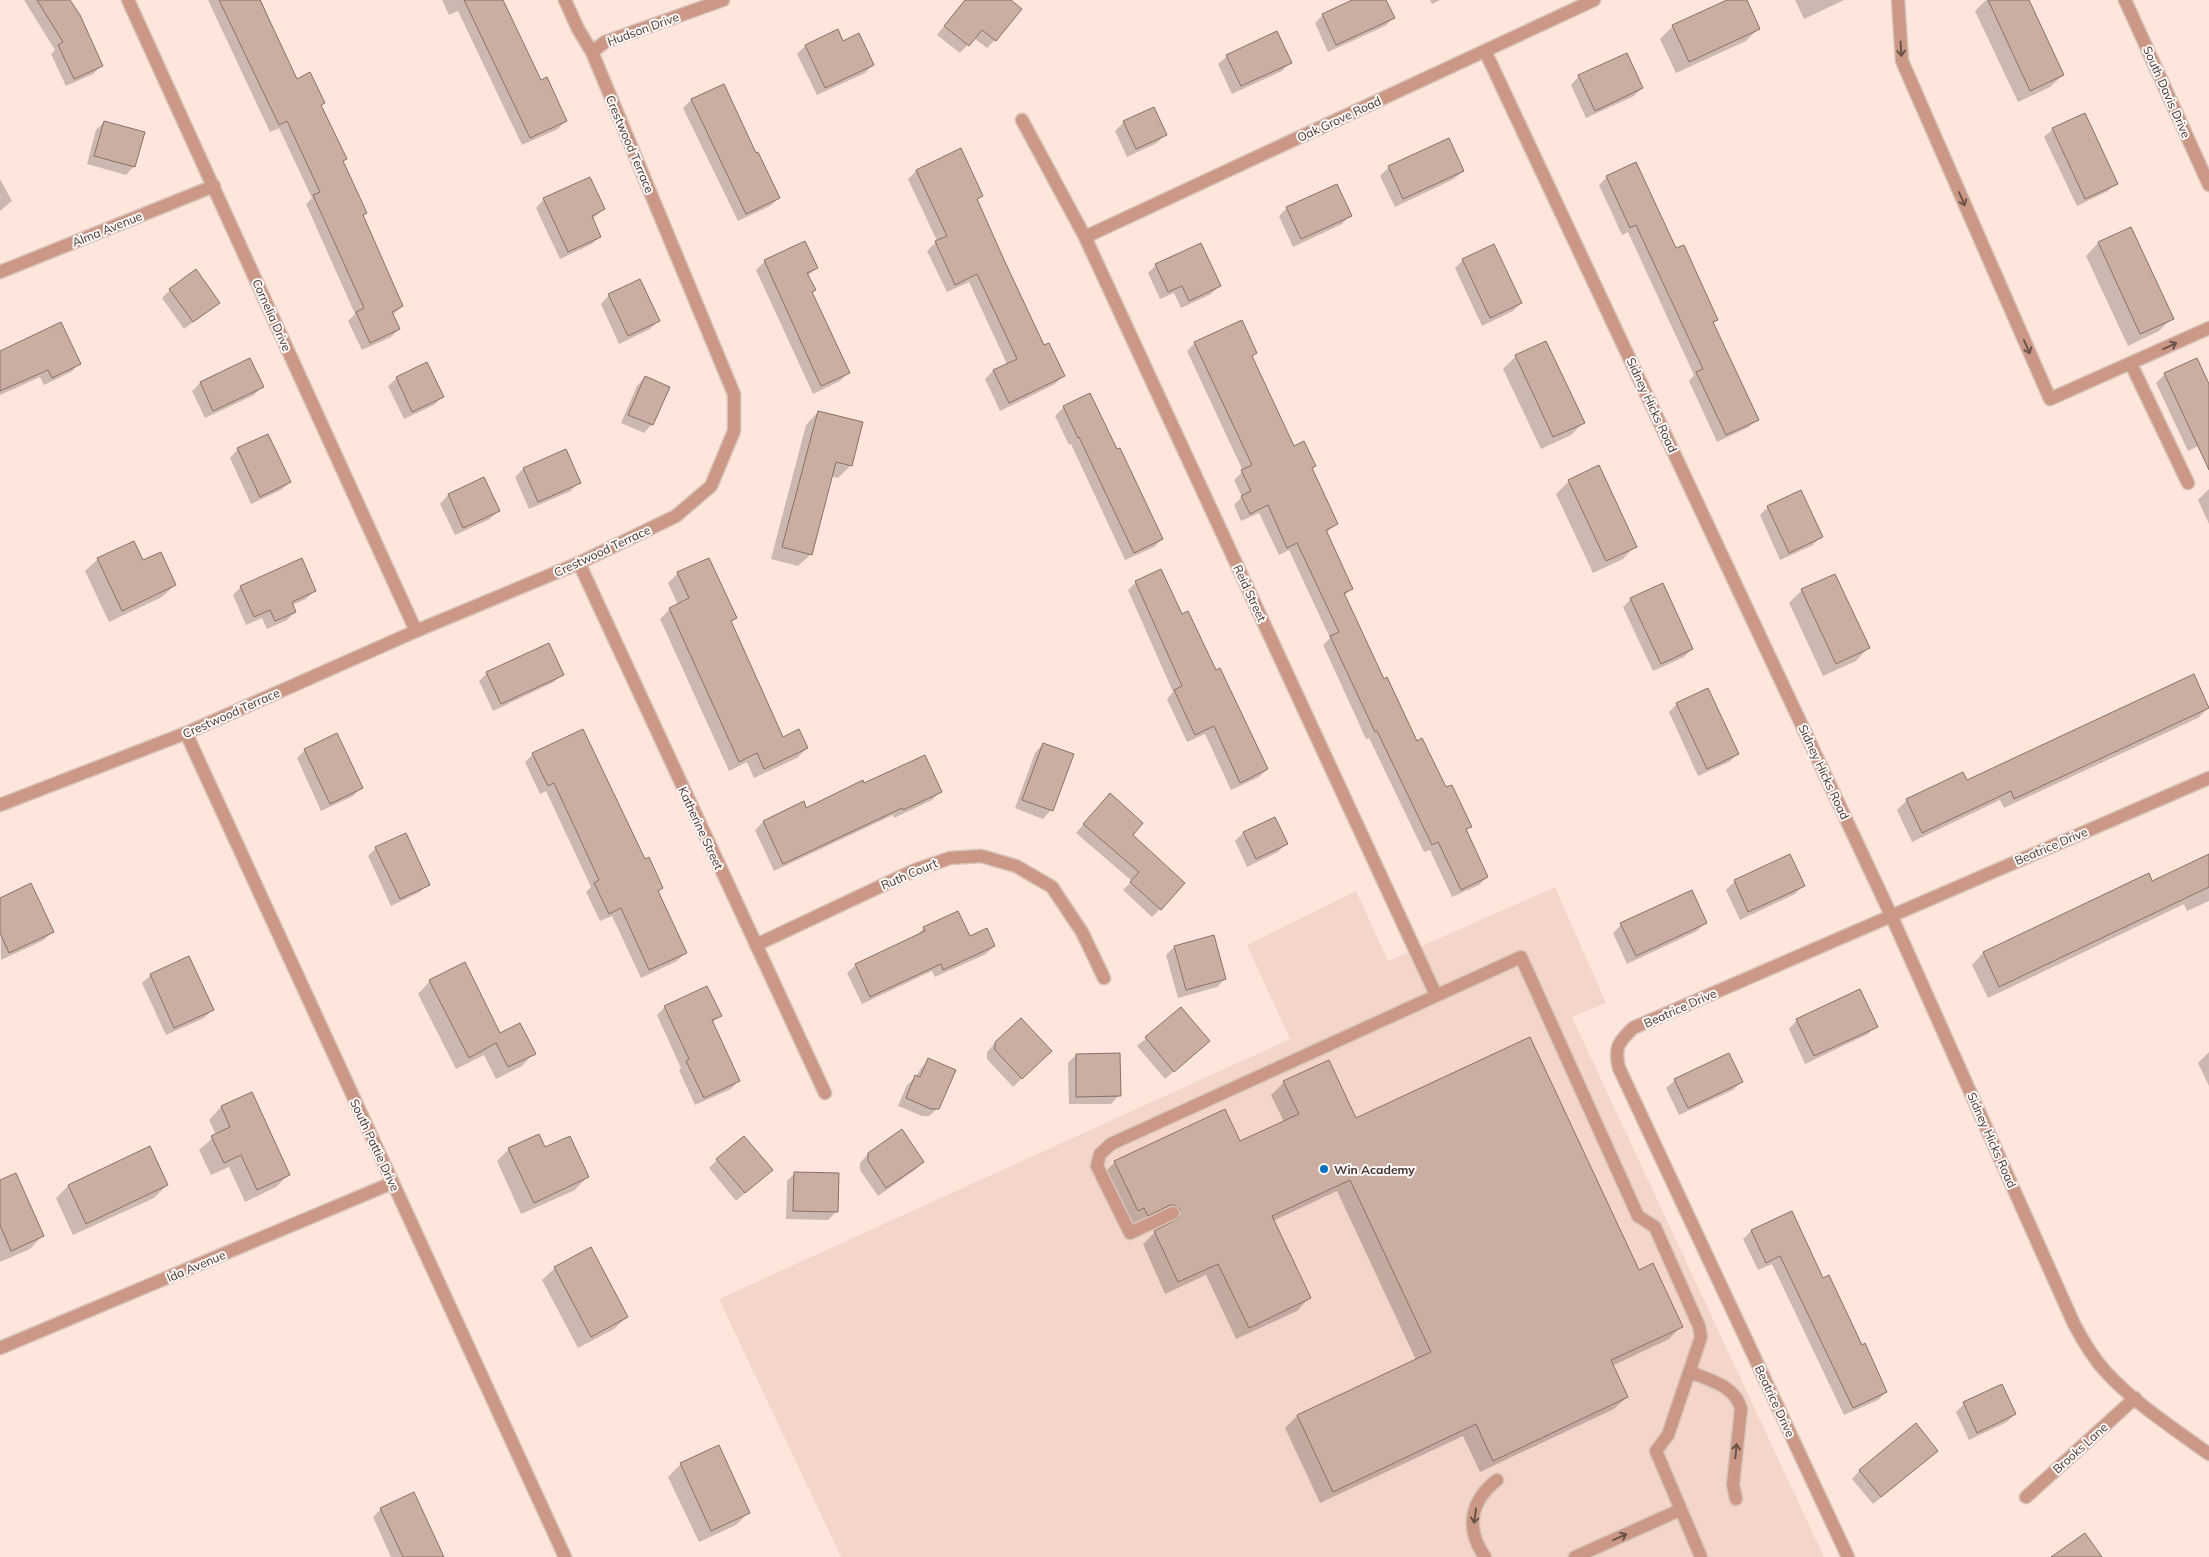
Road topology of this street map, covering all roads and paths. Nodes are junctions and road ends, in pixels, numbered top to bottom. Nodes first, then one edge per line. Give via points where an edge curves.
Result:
1 (128, 0) edge
2 (565, 0) edge
3 (723, 0) edge
4 (1594, 0) edge
5 (1898, 0) edge
6 (2125, 0) edge
7 (1485, 51) junction
8 (592, 52) junction
9 (1022, 120) dead end
10 (2209, 185) edge
11 (214, 186) junction
12 (1084, 238) junction
13 (0, 272) edge
14 (2209, 328) edge
15 (2131, 364) junction
16 (2188, 483) dead end
17 (579, 563) junction
18 (416, 631) junction
19 (186, 733) junction
20 (2209, 778) edge
21 (0, 805) edge
22 (1891, 915) junction
23 (756, 945) junction
24 (1104, 978) dead end
25 (1436, 995) junction
26 (824, 1093) dead end
27 (392, 1183) junction
28 (1173, 1213) dead end
29 (0, 1348) edge
30 (1690, 1372) junction
31 (2135, 1398) junction
32 (2209, 1454) edge
33 (1497, 1480) dead end
34 (2026, 1497) dead end
35 (1736, 1499) dead end
36 (1680, 1510) junction
37 (565, 1557) edge
38 (1486, 1557) edge
39 (1575, 1557) edge
40 (1701, 1557) edge
41 (1848, 1557) edge

1 - 11 street, Cornelia Drive
2 - 8 street, Crestwood Terrace
3 - 8 street, Hudson Drive via 605,42
4 - 7 street, Oak Grove Road
5 -> 15 street via 1902,61 2050,399
6 - 10 street, South Davis Drive
7 - 12 street, Oak Grove Road
7 - 22 street, Sidney Hicks Road
8 - 17 street, Crestwood Terrace via 734,394 734,431 711,486 676,516
9 - 12 street, Reid Street
11 - 13 street, Alma Avenue
11 - 18 street, Cornelia Drive
12 - 25 street, Reid Street
15 -> 14 street
15 - 16 street
17 - 18 street, Crestwood Terrace
17 - 23 street, Katherine Street
18 - 19 street, Crestwood Terrace
19 - 21 street, Crestwood Terrace
19 - 27 street, South Pattie Drive
20 - 22 street, Beatrice Drive
22 - 31 street, Sidney Hicks Road via 2074,1324 2106,1373
22 - 41 street, Beatrice Drive via 1633,1028 1616,1052 1619,1068
23 - 24 street, Ruth Court via 915,870 950,858 981,856 1016,866 1052,887 1082,932
23 - 26 street, Katherine Street
25 - 28 street via 1111,1144 1100,1154 1097,1166 1130,1234
25 - 30 street via 1520,957 1638,1216 1655,1227 1699,1326 1701,1338
27 - 29 street, Ida Avenue
27 - 37 street, South Pattie Drive
35 -> 30 street via 1733,1485 1741,1409 1739,1400 1719,1384
30 - 36 street via 1668,1435 1656,1451
31 - 32 street, Sidney Hicks Road
31 - 34 street, Brooks Lane
33 -> 38 street via 1478,1499 1473,1518 1474,1535
39 -> 36 street
36 - 40 street

